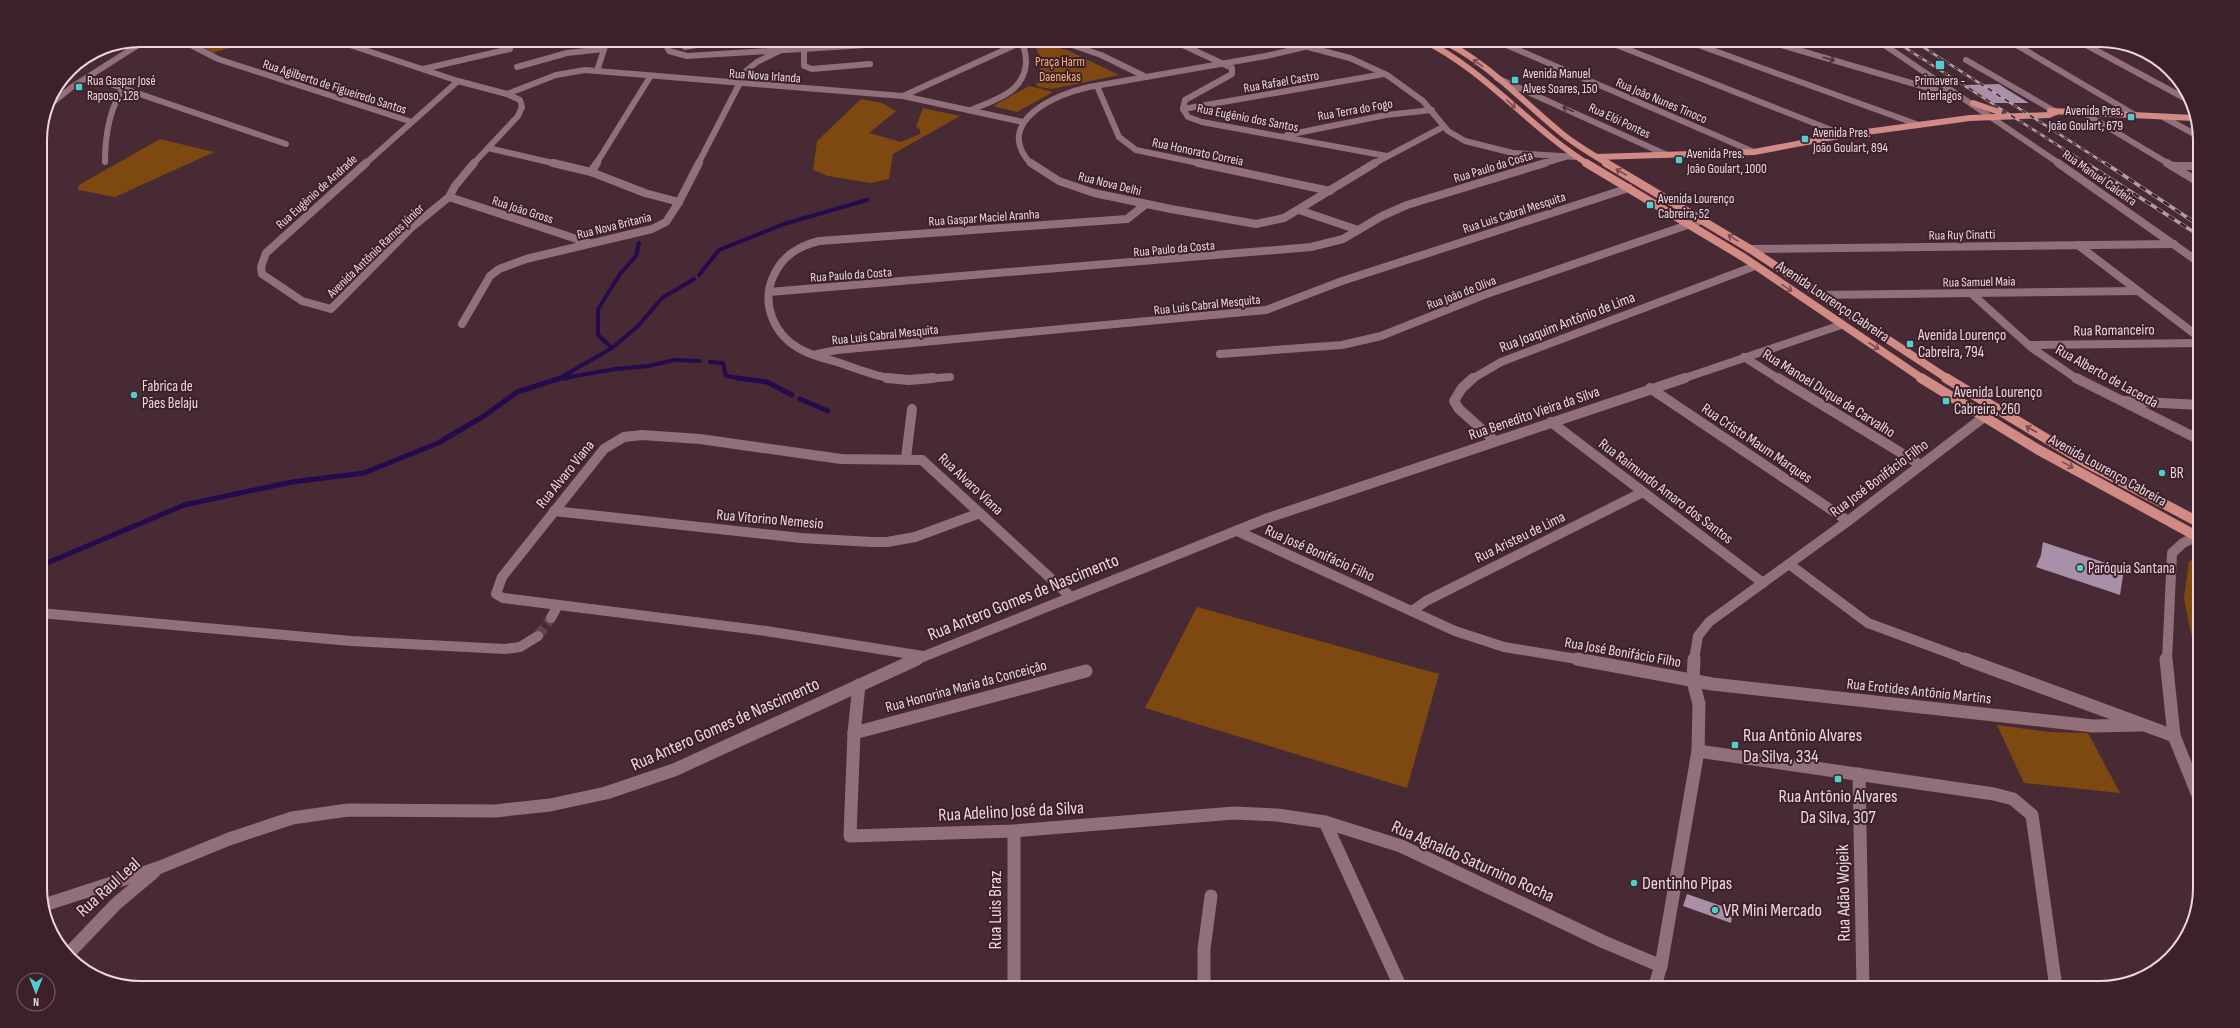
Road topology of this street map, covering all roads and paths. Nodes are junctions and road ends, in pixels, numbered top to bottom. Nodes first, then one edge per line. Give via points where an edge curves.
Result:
1 (135, 47) edge
2 (193, 47) edge
3 (357, 47) edge
4 (667, 47) edge
5 (844, 47) edge
6 (1008, 47) edge
7 (1025, 47) edge
8 (1078, 47) edge
9 (1188, 47) edge
10 (1305, 47) edge
11 (1312, 47) edge
12 (1439, 47) edge
13 (1455, 47) edge
14 (1511, 47) edge
15 (1622, 47) edge
16 (1704, 47) edge
17 (1788, 47) edge
18 (1888, 47) edge
19 (2020, 47) edge
20 (2090, 47) edge
21 (510, 49) dead end
22 (604, 49) joint
23 (804, 50) junction
24 (779, 51) junction
25 (1966, 60) dead end
26 (870, 64) dead end
27 (1226, 64) junction
28 (517, 67) dead end
29 (422, 69) junction
30 (597, 71) junction
31 (1384, 74) junction
32 (1144, 76) junction
33 (90, 77) junction
34 (650, 77) junction
35 (1497, 78) junction
36 (458, 81) junction
37 (740, 84) junction
38 (1097, 86) junction
39 (124, 87) junction
40 (507, 94) junction
41 (59, 96) edge
42 (903, 96) junction
43 (2181, 96) edge
44 (1966, 99) junction
45 (1973, 103) junction
46 (1183, 109) junction
47 (971, 110) junction
48 (1432, 110) junction
49 (1999, 112) junction
50 (2056, 112) junction
51 (2084, 113) junction
52 (1984, 115) junction
53 (2135, 115) junction
54 (2164, 117) junction
55 (1994, 118) junction
56 (2190, 118) edge
57 (412, 122) junction
58 (1023, 122) junction
59 (1919, 124) junction
60 (1443, 127) junction
61 (2193, 133) edge
62 (1452, 134) junction
63 (1844, 135) junction
64 (1283, 136) junction
65 (1418, 139) junction
66 (286, 144) dead end
67 (488, 148) junction
68 (1754, 152) junction
69 (1667, 155) junction
70 (1387, 156) junction
71 (1565, 157) junction
72 (1596, 157) junction
73 (1577, 158) junction
74 (105, 162) dead end
75 (2170, 166) junction
76 (2193, 166) edge
77 (591, 172) junction
78 (2193, 179) edge
79 (1629, 188) junction
80 (1330, 191) junction
81 (449, 197) junction
82 (679, 202) junction
83 (1146, 204) junction
84 (1299, 210) junction
85 (1702, 220) junction
86 (1689, 224) junction
87 (1358, 230) junction
88 (589, 243) junction
89 (2174, 244) junction
90 (2078, 245) junction
91 (1750, 249) junction
92 (2193, 258) edge
93 (1755, 266) junction
94 (2138, 291) junction
95 (769, 292) junction
96 (1972, 294) junction
97 (1819, 295) junction
98 (331, 309) joint
99 (462, 324) dead end
100 (1841, 325) junction
101 (2193, 333) edge
102 (2193, 343) edge
103 (2029, 345) junction
104 (817, 354) junction
105 (1220, 354) dead end
106 (1744, 356) junction
107 (950, 378) dead end
108 (1650, 388) junction
109 (2120, 400) junction
110 (2193, 405) edge
111 (912, 410) dead end
112 (1984, 417) junction
113 (1551, 422) junction
114 (2193, 436) edge
115 (1494, 441) junction
116 (906, 458) junction
117 (1921, 465) junction
118 (1644, 492) junction
119 (554, 512) junction
120 (980, 513) junction
121 (2193, 519) edge
122 (1848, 521) junction
123 (1237, 531) junction
124 (2193, 533) edge
125 (2193, 538) edge
126 (1789, 564) junction
127 (1763, 583) junction
128 (1071, 597) junction
129 (558, 605) junction
130 (1412, 611) junction
131 (47, 614) edge
132 (551, 618) tunnel mouth
133 (538, 636) tunnel mouth
134 (923, 656) junction
135 (1086, 671) dead end
136 (1693, 681) junction
137 (859, 685) junction
138 (2141, 725) junction
139 (854, 733) junction
140 (2174, 736) junction
141 (1698, 751) junction
142 (1859, 774) junction
143 (2193, 783) edge
144 (1325, 822) junction
145 (1014, 831) junction
146 (158, 868) junction
147 (1211, 896) dead end
148 (49, 904) edge
149 (71, 951) edge
150 (1661, 966) junction
151 (1014, 981) edge
152 (1204, 981) edge
153 (1398, 981) edge
154 (1656, 981) edge
155 (1863, 981) edge
156 (2055, 981) edge

1 - 33 street
2 - 57 street, Rua Agilberto de Figueiredo Santos via 344,102
3 - 29 street, Avenida Antônio Ramos Júnior
4 - 24 street via 669,51 687,56
5 - 23 street
6 - 42 street
7 - 47 street via 1027,67 1022,82 1009,93
8 - 32 street
9 - 27 street
10 - 27 street
11 - 31 street
12 -> 73 main road, Avenida Lourenço Cabreira via 1461,60
35 -> 13 main road, Avenida Lourenço Cabreira
14 - 68 street, Rua João Nunes Tinoco
15 - 63 street
16 - 59 street
17 -> 44 street
18 - 44 street
19 - 53 street
20 - 43 street
21 - 29 street
22 - 28 street via 567,54
22 - 30 street
23 - 24 street
23 - 26 street via 804,66 812,69
24 - 37 street, Rua Nova Britania via 752,66
25 - 50 street
27 - 32 street
27 - 46 street, Rua Eugênio dos Santos via 1232,68 1232,74 1188,97
29 - 36 street, Avenida Antônio Ramos Júnior
30 - 34 street, Rua Nova Irlanda
30 - 40 street, Rua Nova Irlanda via 567,72
31 - 46 street, Rua Rafael Castro
31 - 48 street via 1410,90
32 - 38 street
33 - 39 street
33 - 41 street
34 - 37 street, Rua Nova Irlanda
34 - 77 street
69 -> 35 street, Rua Elói Pontes
35 - 72 main road, Avenida Lourenço Cabreira via 1562,134
36 - 40 street, Avenida Antônio Ramos Júnior
36 - 57 street, Rua Eugênio de Andrade
37 - 42 street, Rua Nova Irlanda
37 - 82 street, Rua Nova Britania
38 - 58 street via 1055,99
38 - 80 street, Rua Honorato Correia via 1120,137 1136,150
39 - 66 street
39 - 74 street via 116,96 110,115 104,146
40 - 67 street, Avenida Antônio Ramos Júnior via 520,100 522,112
42 - 47 street, Rua Nova Irlanda
44 - 45 street
45 - 49 main road
45 - 52 street
46 - 64 street, Rua Eugênio dos Santos via 1188,117 1202,122
47 - 58 street, Rua Nova Irlanda
48 - 60 street
48 - 64 street, Rua Terra do Fogo via 1386,115
49 - 50 main road
49 - 52 main road
50 - 51 main road
50 - 55 main road via 2049,115
51 - 53 main road
51 - 75 street
52 - 55 main road
52 - 59 main road
53 - 54 main road
54 - 56 main road
54 - 61 street
55 - 89 street, Rua Manuel Caldeira
57 - 98 street, Rua Eugênio de Andrade via 270,249 263,260 262,274 296,300
58 - 83 street, Rua Nova Delhi via 1020,130 1021,149 1036,168 1057,180 1090,192
59 - 63 main road
60 - 62 street
60 - 65 street, Rua Nova Delhi
62 - 65 street, Rua Nova Delhi
62 - 71 street via 1493,149
63 - 68 main road
64 - 70 street, Rua Eugênio dos Santos
65 - 70 street, Rua Nova Delhi
67 - 77 street
67 - 81 street, Avenida Antônio Ramos Júnior via 463,176
68 - 69 main road
69 - 72 main road
70 - 80 street, Rua Nova Delhi
71 - 73 street
71 - 87 street, Rua Paulo da Costa via 1406,205
72 - 73 main road
85 -> 72 main road, Avenida Lourenço Cabreira
73 - 79 main road, Avenida Lourenço Cabreira
75 - 76 street
75 - 78 street
77 - 82 street via 645,193
79 - 86 main road, Avenida Lourenço Cabreira
79 - 104 street, Rua Luis Cabral Mesquita via 1342,281 1266,310 837,350
80 - 84 street, Rua Nova Delhi
81 - 88 street, Rua João Gross
81 - 98 street, Avenida Antônio Ramos Júnior via 411,228
82 - 88 street, Rua Nova Britania via 661,226
83 - 84 street, Rua Nova Delhi via 1247,224 1278,220
83 - 95 street, Rua Gaspar Maciel Aranha via 1127,219 819,241 799,246 784,257 776,268
84 - 87 street
85 - 86 street, Rua João de Oliva
91 -> 85 main road, Avenida Lourenço Cabreira
86 - 93 main road, Avenida Lourenço Cabreira
86 - 105 street, Rua João de Oliva via 1484,295 1381,336 1342,345
87 - 95 street, Rua Paulo da Costa via 1343,239 1293,249
88 - 99 street, Rua Nova Britania via 513,264 494,272
89 - 90 street, Rua Ruy Cinatti
89 - 92 street, Rua Manuel Caldeira
90 - 91 street, Rua Ruy Cinatti
90 - 94 street, Rua Romanceiro
91 - 97 main road, Avenida Lourenço Cabreira
93 -> 100 main road, Avenida Lourenço Cabreira
93 - 115 street, Rua Joaquim Antônio de Lima via 1482,371 1468,382 1454,401 1458,410
94 - 96 street, Rua Samuel Maia
94 - 101 street, Rua Romanceiro
95 - 104 street via 769,309 780,330 795,346
96 - 97 street, Rua Samuel Maia
96 - 103 street, Rua Alberto de Lacerda
121 -> 97 main road, Avenida Lourenço Cabreira via 2085,462 1935,371
100 - 106 street, Rua Benedito Vieira da Silva
100 -> 112 main road, Avenida Lourenço Cabreira
102 - 103 street, Rua Romanceiro
103 - 109 street, Rua Alberto de Lacerda via 2072,375
104 - 107 street via 896,380
106 - 108 street, Rua Benedito Vieira da Silva
106 - 117 street, Rua Manoel Duque de Carvalho
108 - 113 street, Rua Benedito Vieira da Silva
108 - 122 street, Rua Cristo Maum Marques
109 - 110 street
109 - 114 street, Rua Alberto de Lacerda
111 - 116 street
112 - 117 street, Rua José Bonifácio Filho
112 -> 124 main road, Avenida Lourenço Cabreira
113 - 115 street, Rua Benedito Vieira da Silva
113 - 118 street, Rua Raimundo Amaro dos Santos
115 - 123 street, Rua Benedito Vieira da Silva via 1275,515
116 - 119 street, Rua Alvaro Viana via 841,459 700,439 631,435 604,449
116 - 120 street, Rua Alvaro Viana via 922,460
117 - 122 street, Rua José Bonifácio Filho
118 - 127 street, Rua Raimundo Amaro dos Santos
118 - 130 street, Rua Aristeu de Lima via 1426,601
119 - 120 street, Rua Vitorino Nemesio via 801,538 872,542 915,537
119 - 129 street, Rua Alvaro Viana via 502,577 496,594 503,598
120 - 128 street, Rua Alvaro Viana
122 - 126 street, Rua José Bonifácio Filho
123 - 128 street, Rua Antero Gomes de Nascimento
123 - 130 street, Rua José Bonifácio Filho
125 - 140 street via 2172,553 2166,654
126 - 127 street, Rua José Bonifácio Filho
126 - 138 street via 1868,623
127 - 136 street, Rua José Bonifácio Filho via 1709,622 1698,636
128 - 134 street, Rua Antero Gomes de Nascimento
129 - 132 street
129 - 134 street, Rua Alvaro Viana via 869,645
130 - 136 street, Rua José Bonifácio Filho via 1455,631 1504,647 1627,667
131 - 133 street via 351,641 489,648 520,647
134 - 137 street, Rua Antero Gomes de Nascimento
135 - 139 street, Rua Honorina Maria da Conceição
136 - 138 street, Rua Erotides Antônio Martins via 2093,726
136 - 141 street via 1699,704
137 - 139 street, Rua Adelino José da Silva
137 - 146 street, Rua Antero Gomes de Nascimento via 674,770 606,793 550,805 495,811 416,809 320,813 292,818 229,839
138 - 140 street
139 - 145 street, Rua Adelino José da Silva via 850,836
140 - 143 street
141 - 142 street
141 - 150 street
142 - 155 street, Rua Adão Wojeik
142 - 156 street via 1994,794 2012,799 2032,815
144 - 145 street, Rua Adelino José da Silva via 1277,815 1234,813
144 - 150 street, Rua Agnaldo Saturnino Rocha via 1401,846 1604,942
144 - 153 street
145 - 151 street, Rua Luis Braz
146 - 148 street, Rua Antero Gomes de Nascimento
146 - 149 street, Rua Raul Leal via 116,904
147 - 152 street via 1204,949
150 - 154 street

